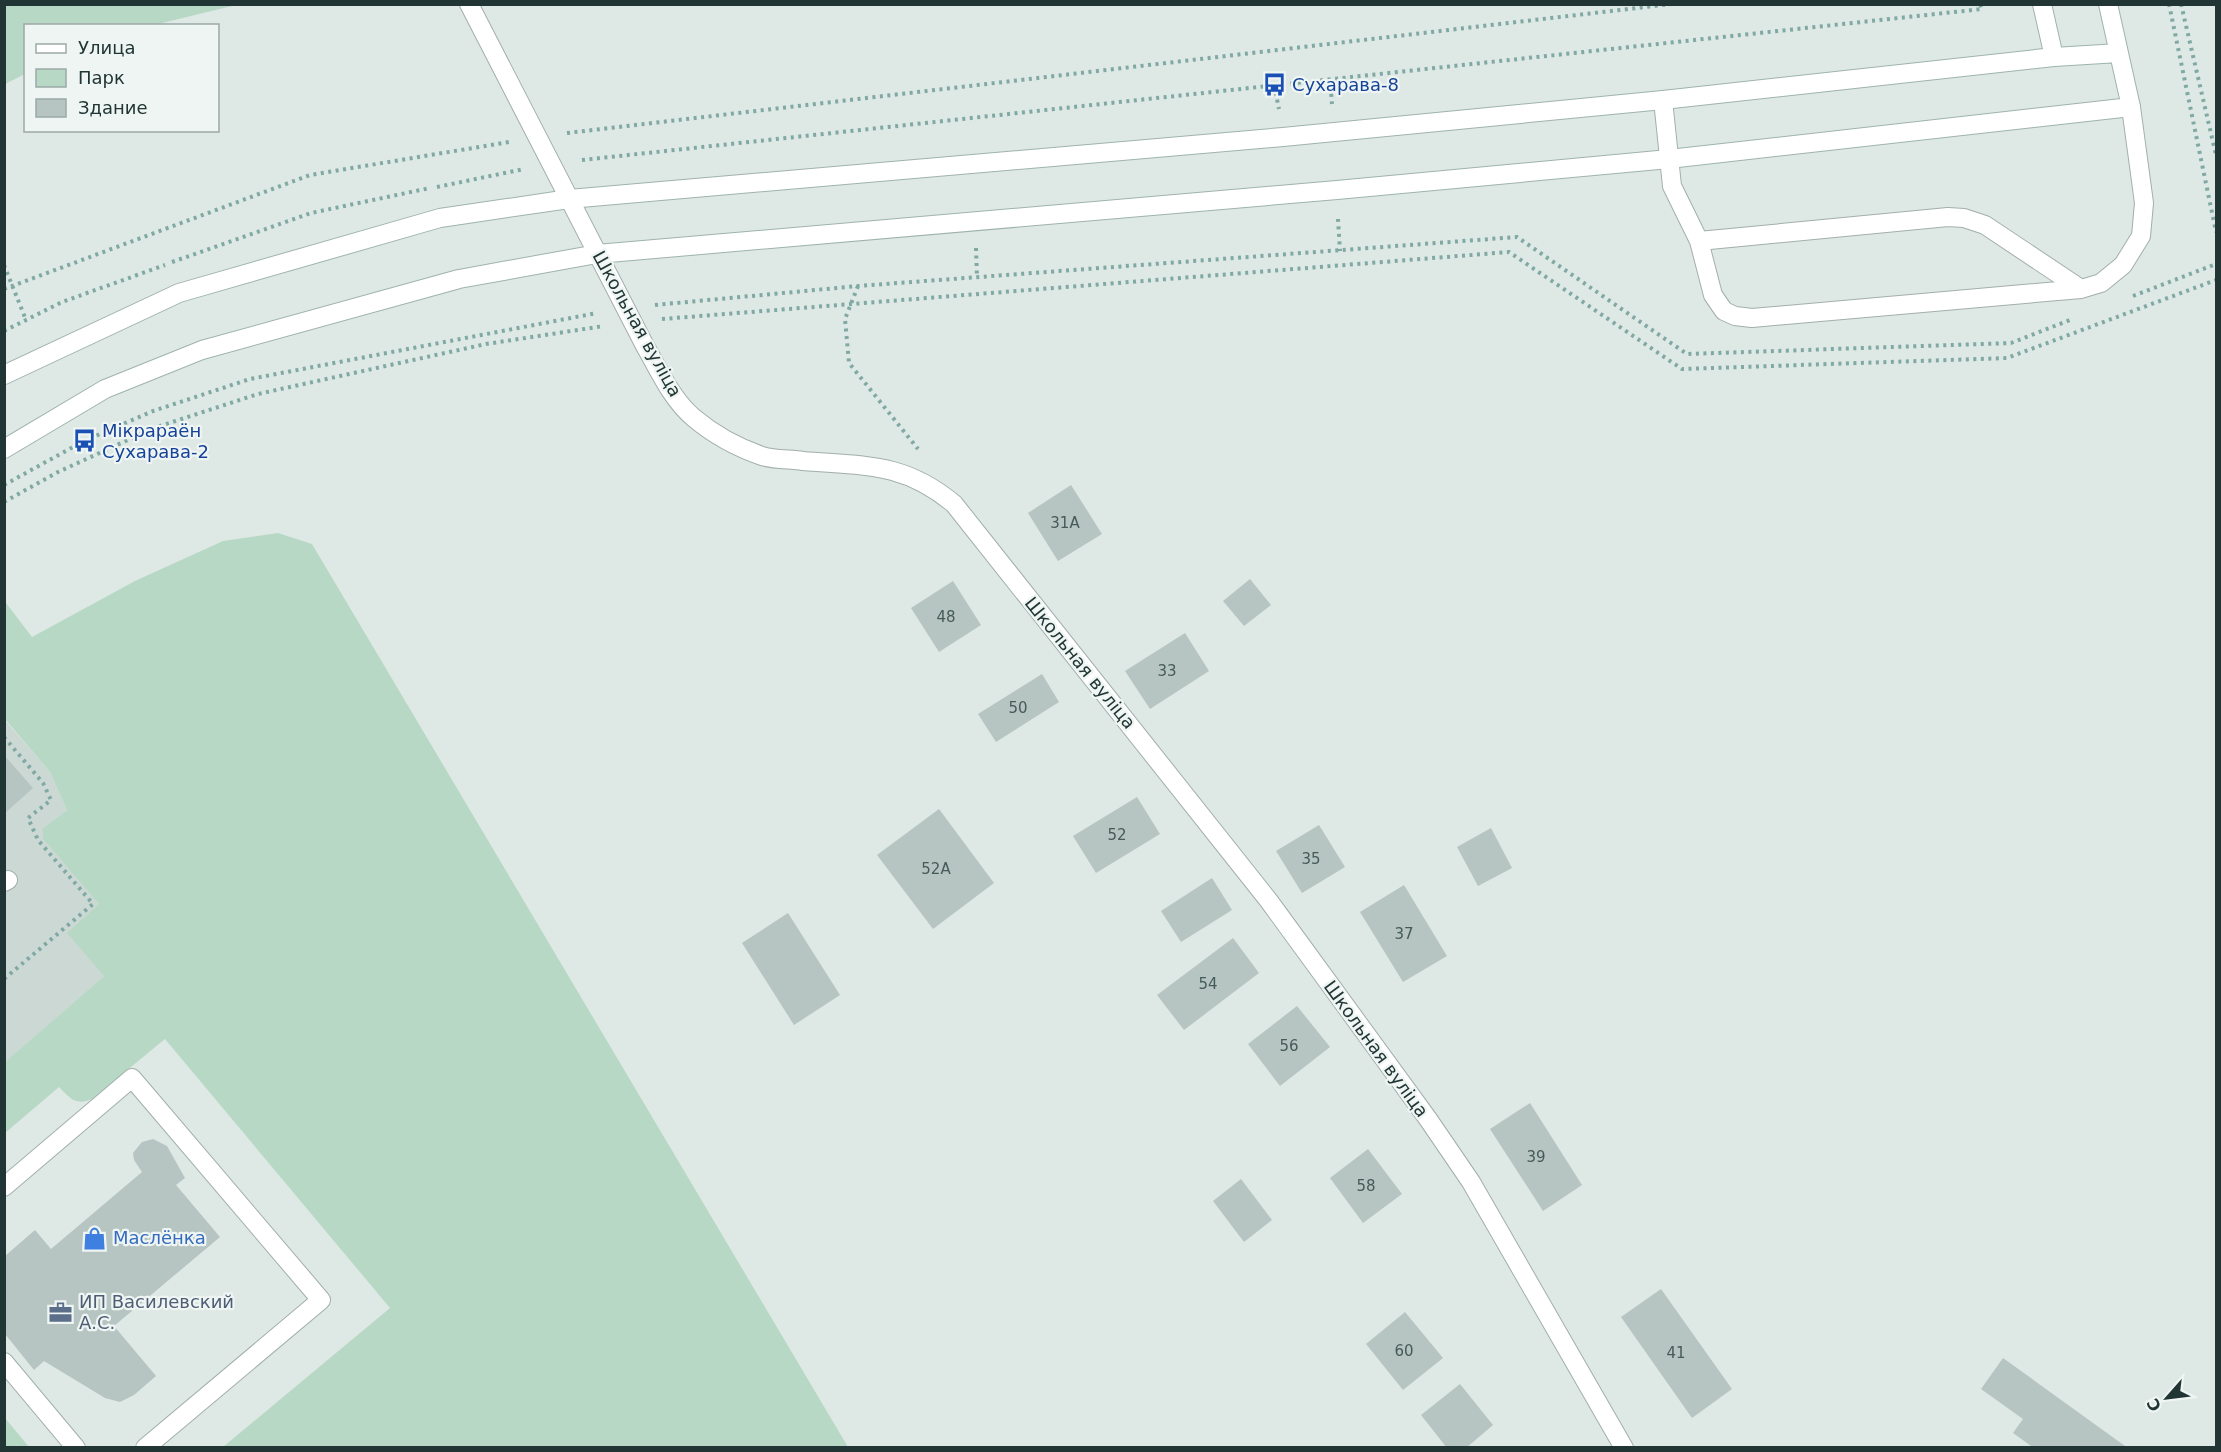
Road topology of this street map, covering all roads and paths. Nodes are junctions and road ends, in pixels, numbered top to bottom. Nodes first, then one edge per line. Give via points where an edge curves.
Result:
1 (469, 4) edge
2 (1671, 4) edge
3 (1980, 4) edge
4 (2042, 4) edge
5 (2108, 4) edge
6 (2169, 4) edge
7 (2181, 4) edge
8 (2120, 53) junction
9 (2054, 57) junction
10 (1663, 100) junction
11 (2131, 107) junction
12 (538, 137) junction
13 (2217, 155) edge
14 (1669, 159) junction
15 (551, 163) junction
16 (569, 199) junction
17 (2217, 232) edge
18 (1699, 241) junction
19 (597, 254) junction
20 (2217, 264) edge
21 (4, 265) edge
22 (2217, 280) edge
23 (12, 286) junction
24 (858, 286) junction
25 (4, 289) edge
26 (2081, 289) junction
27 (2130, 297) dead end
28 (851, 304) junction
29 (629, 314) junction
30 (2076, 318) dead end
31 (26, 320) junction
32 (4, 332) edge
33 (4, 375) edge
34 (4, 449) edge
35 (4, 485) edge
36 (934, 488) junction
37 (4, 502) edge
38 (4, 737) edge
39 (4, 979) edge
40 (4, 1187) edge
41 (4, 1362) edge
42 (76, 1448) edge
43 (145, 1448) edge
44 (1623, 1448) edge

1 - 12 main road, Школьная вуліца
2 - 12 path
3 - 15 path via 1982,9
4 - 9 main road
5 - 8 main road
6 - 17 path
7 - 13 path
8 - 9 main road
8 - 11 main road
9 - 10 main road
10 - 14 main road
10 - 16 main road
11 - 14 main road
11 - 26 main road via 2144,203 2141,236 2123,265 2101,283
12 - 15 main road, Школьная вуліца
12 - 23 path via 310,176
14 - 18 main road via 1672,186
14 - 19 main road
15 - 16 main road, Школьная вуліца
15 - 31 path via 311,213 62,302
16 - 19 main road, Школьная вуліца
16 - 33 main road via 440,218 179,293
18 - 26 main road via 1964,218 1984,225
18 - 26 main road via 1719,306 1724,312 1744,317
19 - 29 main road, Школьная вуліца
19 - 34 main road via 459,279 202,350 105,389
20 - 27 path
21 - 23 path
22 - 28 path via 2007,358 1682,369 1509,252
23 - 25 path
23 - 31 path
24 - 28 path
24 - 29 path
24 - 30 path via 1517,237 1687,354 2011,343
28 - 29 path
28 - 36 path via 845,319 849,363 925,457
29 - 35 path via 250,379 153,411 84,441
29 - 36 main road, Школьная вуліца via 668,387 693,417 728,440 763,457 883,468
29 - 37 path via 258,394 154,428 58,472
31 - 32 path
36 - 44 main road, Школьная вуліца via 954,504 1261,891 1428,1119 1471,1182
38 - 39 path via 43,783 51,800 28,818 38,840 93,904
40 - 43 main road via 132,1078 321,1300
41 - 42 main road

